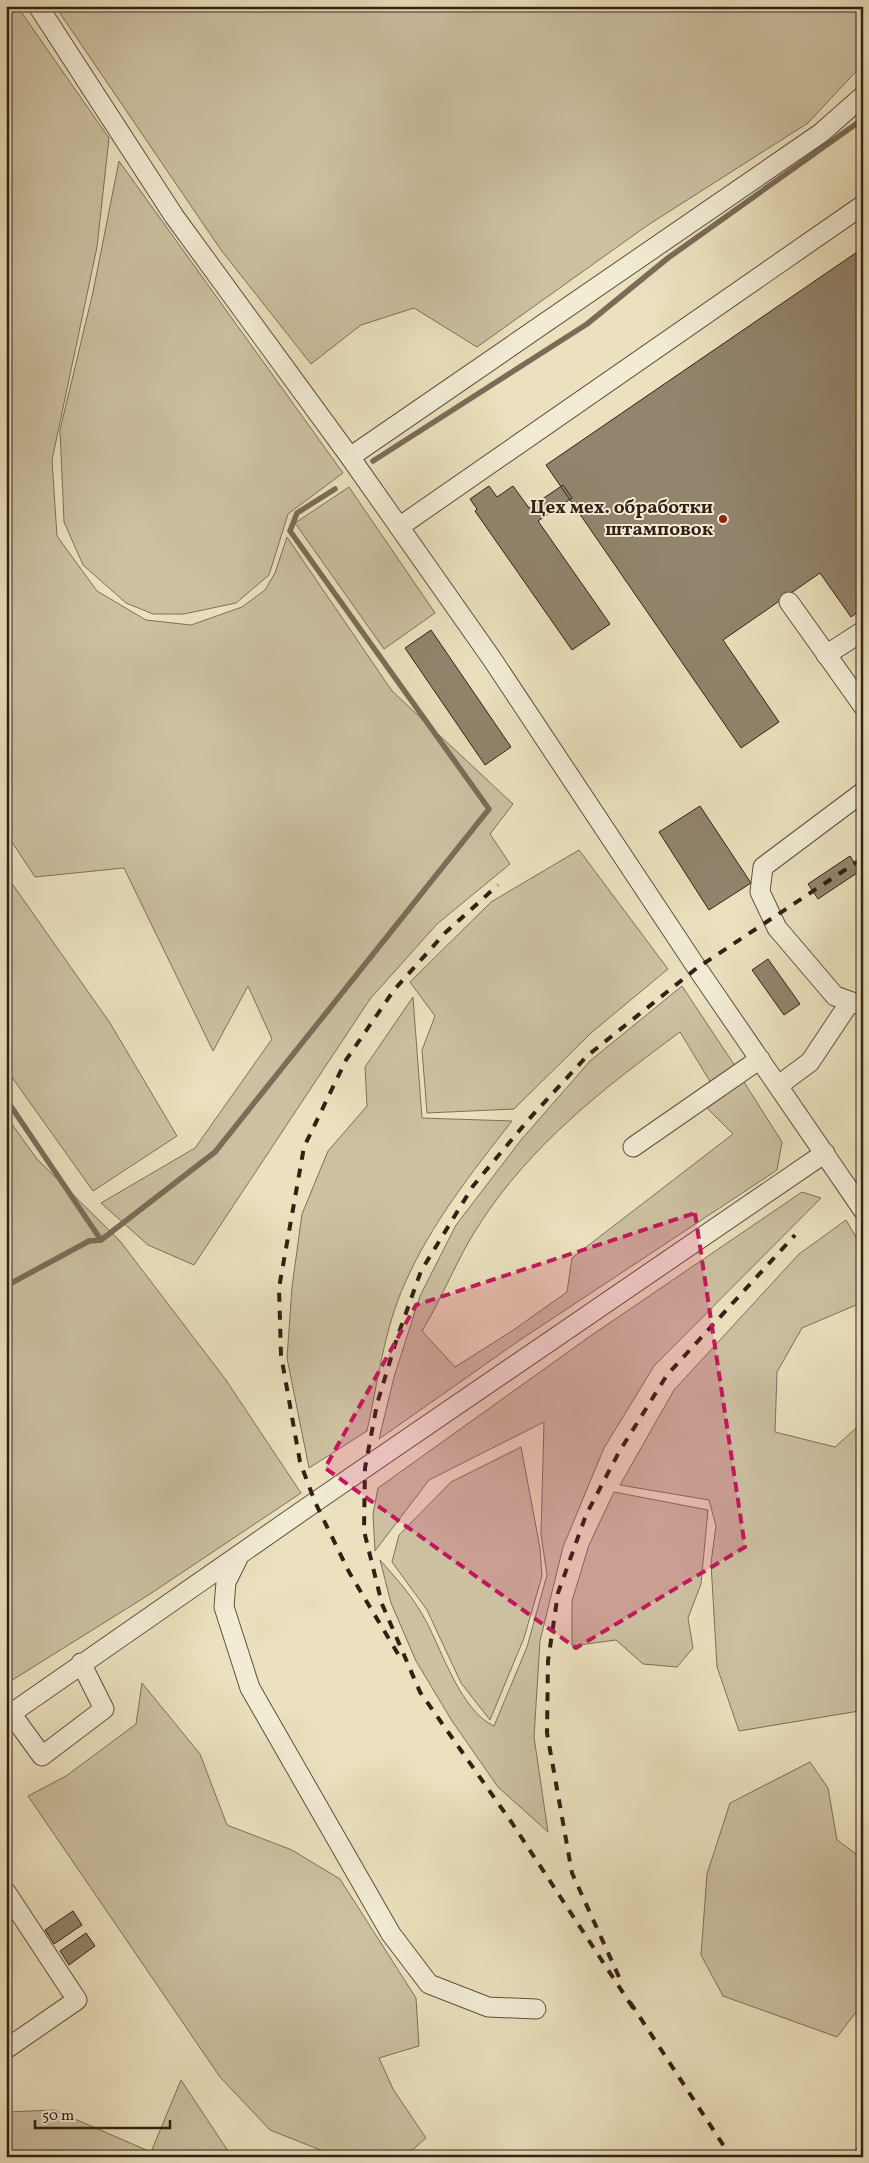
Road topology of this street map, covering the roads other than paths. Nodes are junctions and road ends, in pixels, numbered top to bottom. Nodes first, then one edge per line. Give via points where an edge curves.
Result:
1 (38, 6) edge
2 (863, 96) edge
3 (863, 205) edge
4 (350, 458) junction
5 (399, 527) junction
6 (789, 602) dead end
7 (863, 631) edge
8 (826, 655) junction
9 (863, 706) edge
10 (863, 792) edge
11 (857, 1004) edge
12 (760, 1060) junction
13 (779, 1085) junction
14 (633, 1147) dead end
15 (825, 1153) junction
16 (863, 1210) edge
17 (238, 1557) junction
18 (81, 1663) junction
19 (8, 1715) edge
20 (6, 1892) edge
21 (536, 2009) dead end
22 (6, 2049) edge

1 - 4 street via 174,216
2 - 4 street via 821,134
3 - 5 street
4 - 5 street
5 - 12 street via 492,659
6 - 8 street
7 - 8 street
8 - 9 street
10 - 11 street via 763,867 760,892 777,928 835,996
11 - 13 street via 810,1062
12 - 13 street
12 - 14 street
13 - 15 street
15 - 16 street
15 - 17 street
17 - 18 street
17 - 21 street via 226,1582 224,1608 250,1688 391,1934 430,1984 488,2007
18 - 19 street
18 - 19 street via 104,1709 42,1756
20 - 22 street via 77,2000

